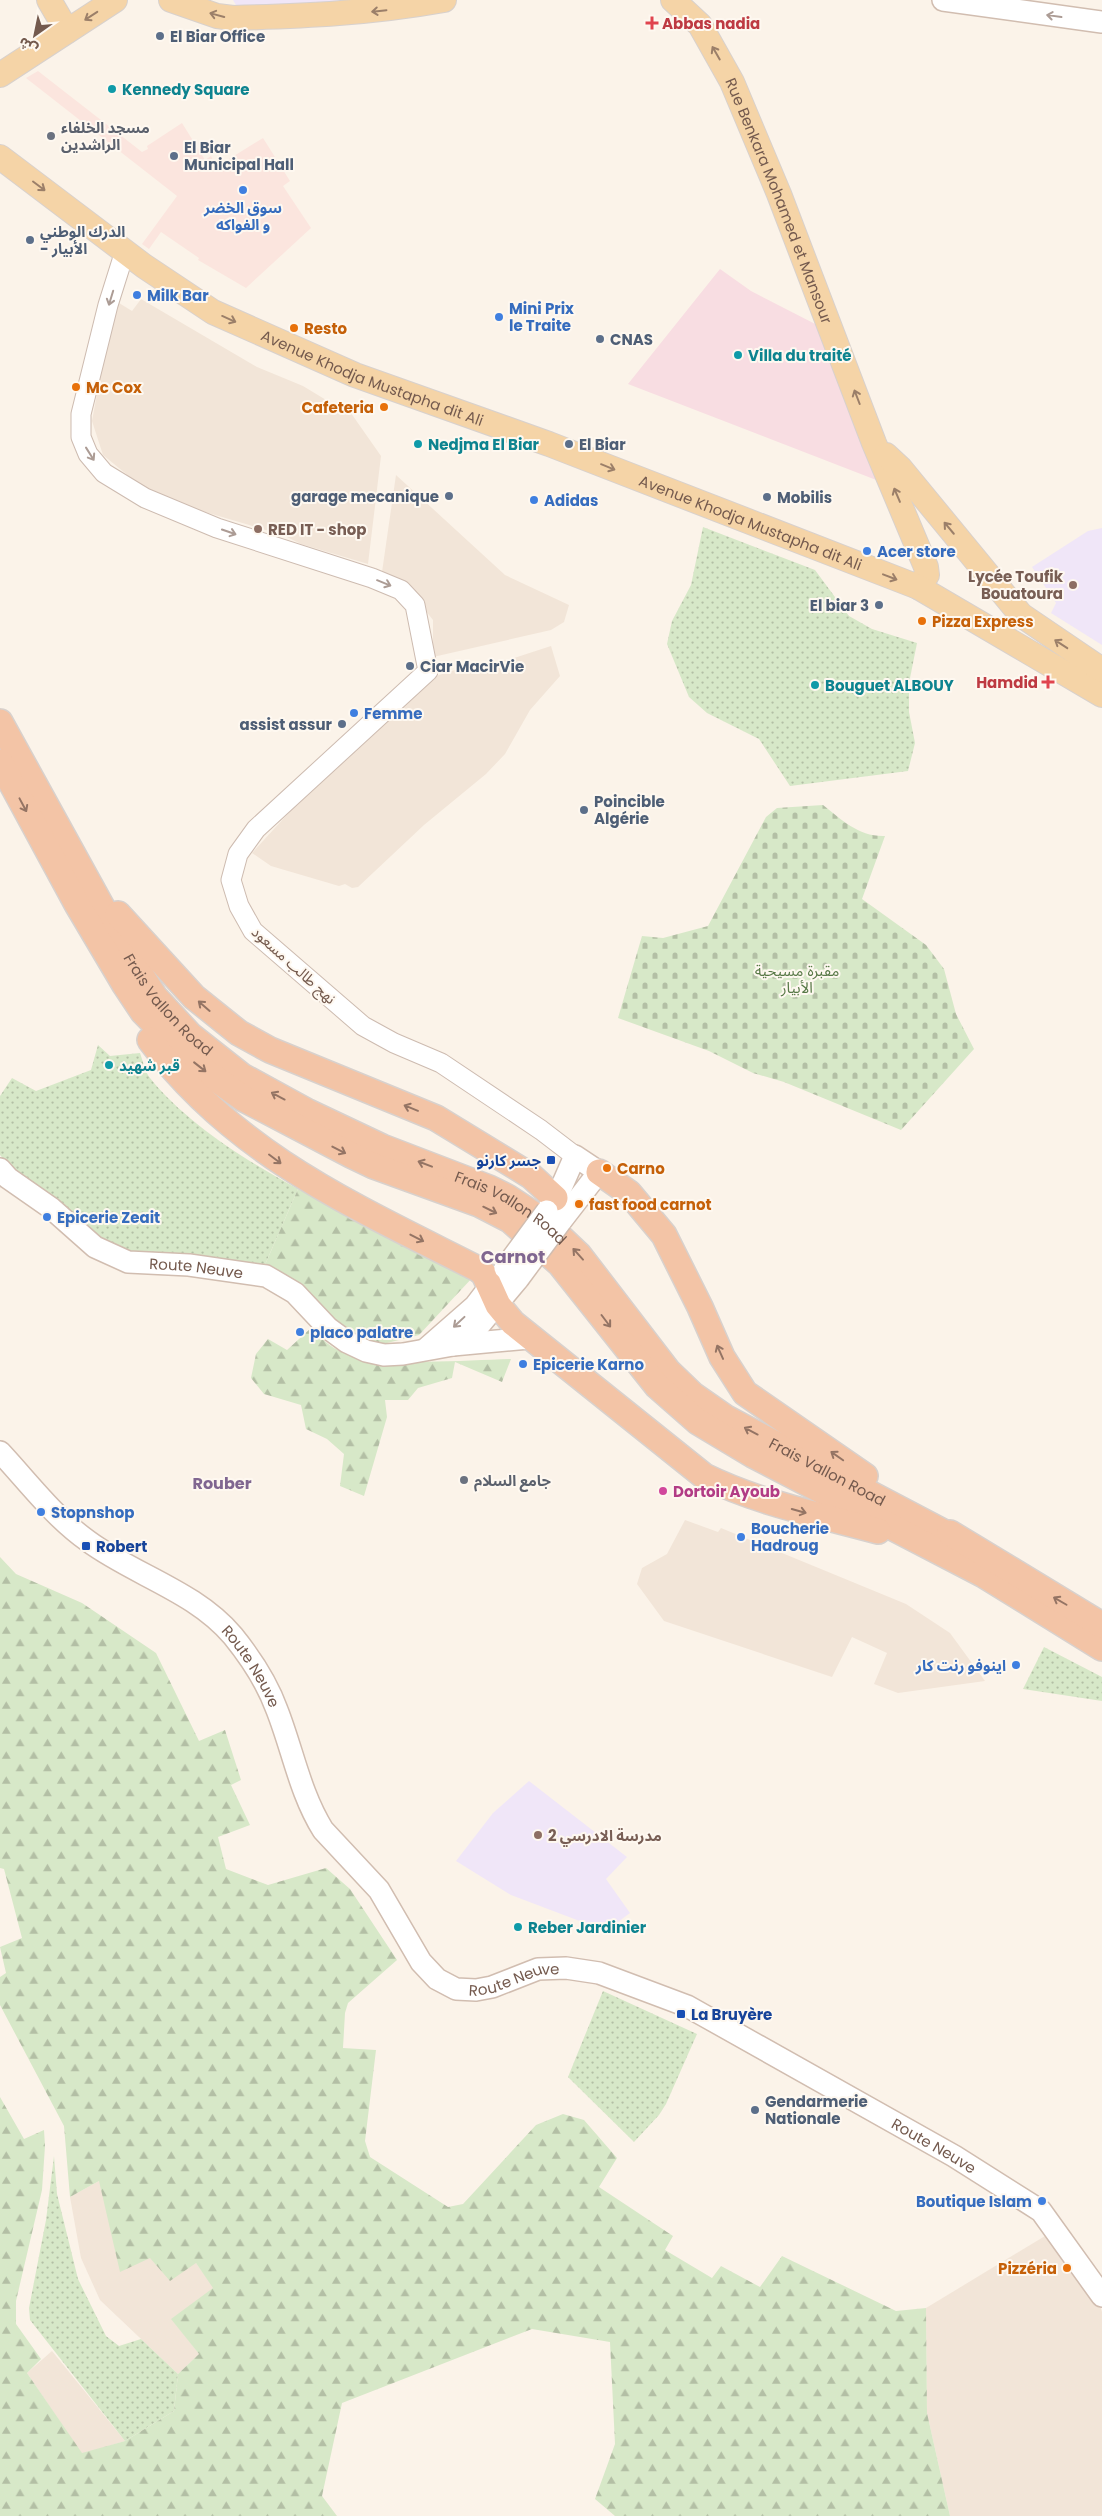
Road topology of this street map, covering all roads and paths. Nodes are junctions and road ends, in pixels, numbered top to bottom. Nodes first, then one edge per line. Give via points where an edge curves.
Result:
1 (49, 0) edge
2 (115, 0) edge
3 (172, 0) edge
4 (444, 0) edge
5 (673, 0) edge
6 (943, 0) edge
7 (1102, 22) edge
8 (66, 31) junction
9 (0, 75) edge
10 (0, 157) edge
11 (125, 251) junction
12 (874, 443) junction
13 (918, 587) junction
14 (1102, 670) edge
15 (1102, 695) edge
16 (0, 722) edge
17 (0, 762) edge
18 (65, 843) junction
19 (77, 904) junction
20 (575, 1156) junction
21 (0, 1169) edge
22 (599, 1172) junction
23 (558, 1210) junction
24 (504, 1283) junction
25 (529, 1338) junction
26 (453, 1346) junction
27 (425, 1350) junction
28 (0, 1452) edge
29 (964, 1543) junction
30 (973, 1569) junction
31 (1102, 1625) edge
32 (1102, 1648) edge
33 (1102, 2296) edge

1 - 8 main road
2 -> 8 main road
4 -> 3 main road via 340,14 233,18 217,16
12 -> 5 main road, Rue Benkara Mohamed et Mansour via 732,82 700,25
7 -> 6 main road
8 - 9 main road
10 -> 11 main road, Avenue Khodja Mustapha dit Ali
11 -> 13 main road, Avenue Khodja Mustapha dit Ali via 213,312 355,375 549,444
11 -> 20 street, نهج طالب مسعود via 81,414 81,437 88,454 104,473 145,498 217,528 401,590 416,605 428,671 256,828 238,854 231,880 239,906 253,931 363,1026 441,1063
13 -> 12 main road, Rue Benkara Mohamed et Mansour via 927,575 926,567
14 -> 12 main road via 1021,615 900,468
13 - 15 main road, Avenue Khodja Mustapha dit Ali
16 - 18 highway, Frais Vallon Road
17 -> 19 highway, Frais Vallon Road
23 -> 18 highway via 531,1176 436,1118 270,1050 239,1033 194,997 145,945
29 -> 18 highway, Frais Vallon Road via 726,1418 698,1399 668,1371 579,1255 525,1208 489,1188 390,1150 308,1112 242,1076 213,1055 177,1022 146,983
19 -> 24 highway via 140,1025 183,1080 235,1128 288,1169 328,1193
19 -> 30 highway, Frais Vallon Road via 143,1012 176,1048 230,1090 374,1166 479,1204 510,1220 560,1264 657,1386 698,1422 754,1455
20 - 22 main road
20 - 23 main road
21 - 27 main road, Route Neuve via 95,1247 128,1262 189,1265 266,1276 295,1293 328,1328 366,1351 384,1355
22 - 23 main road via 576,1183
29 -> 22 highway via 745,1393 722,1358 664,1235 629,1193
23 - 24 main road, bridge
24 - 25 highway via 513,1323
24 - 26 main road via 477,1328
24 -> 27 main road
25 - 26 main road, Route Neuve
25 -> 30 highway via 704,1476 739,1492 801,1512 896,1535
26 - 27 main road, Route Neuve
28 - 33 main road, Route Neuve via 50,1507 86,1540 201,1608 232,1636 261,1678 277,1709 317,1821 379,1890 421,1962 437,1979 456,1989 476,1990 538,1969 566,1968 599,1973 687,2006 954,2156 1041,2211
31 -> 29 highway, Frais Vallon Road
30 - 32 highway, Frais Vallon Road

